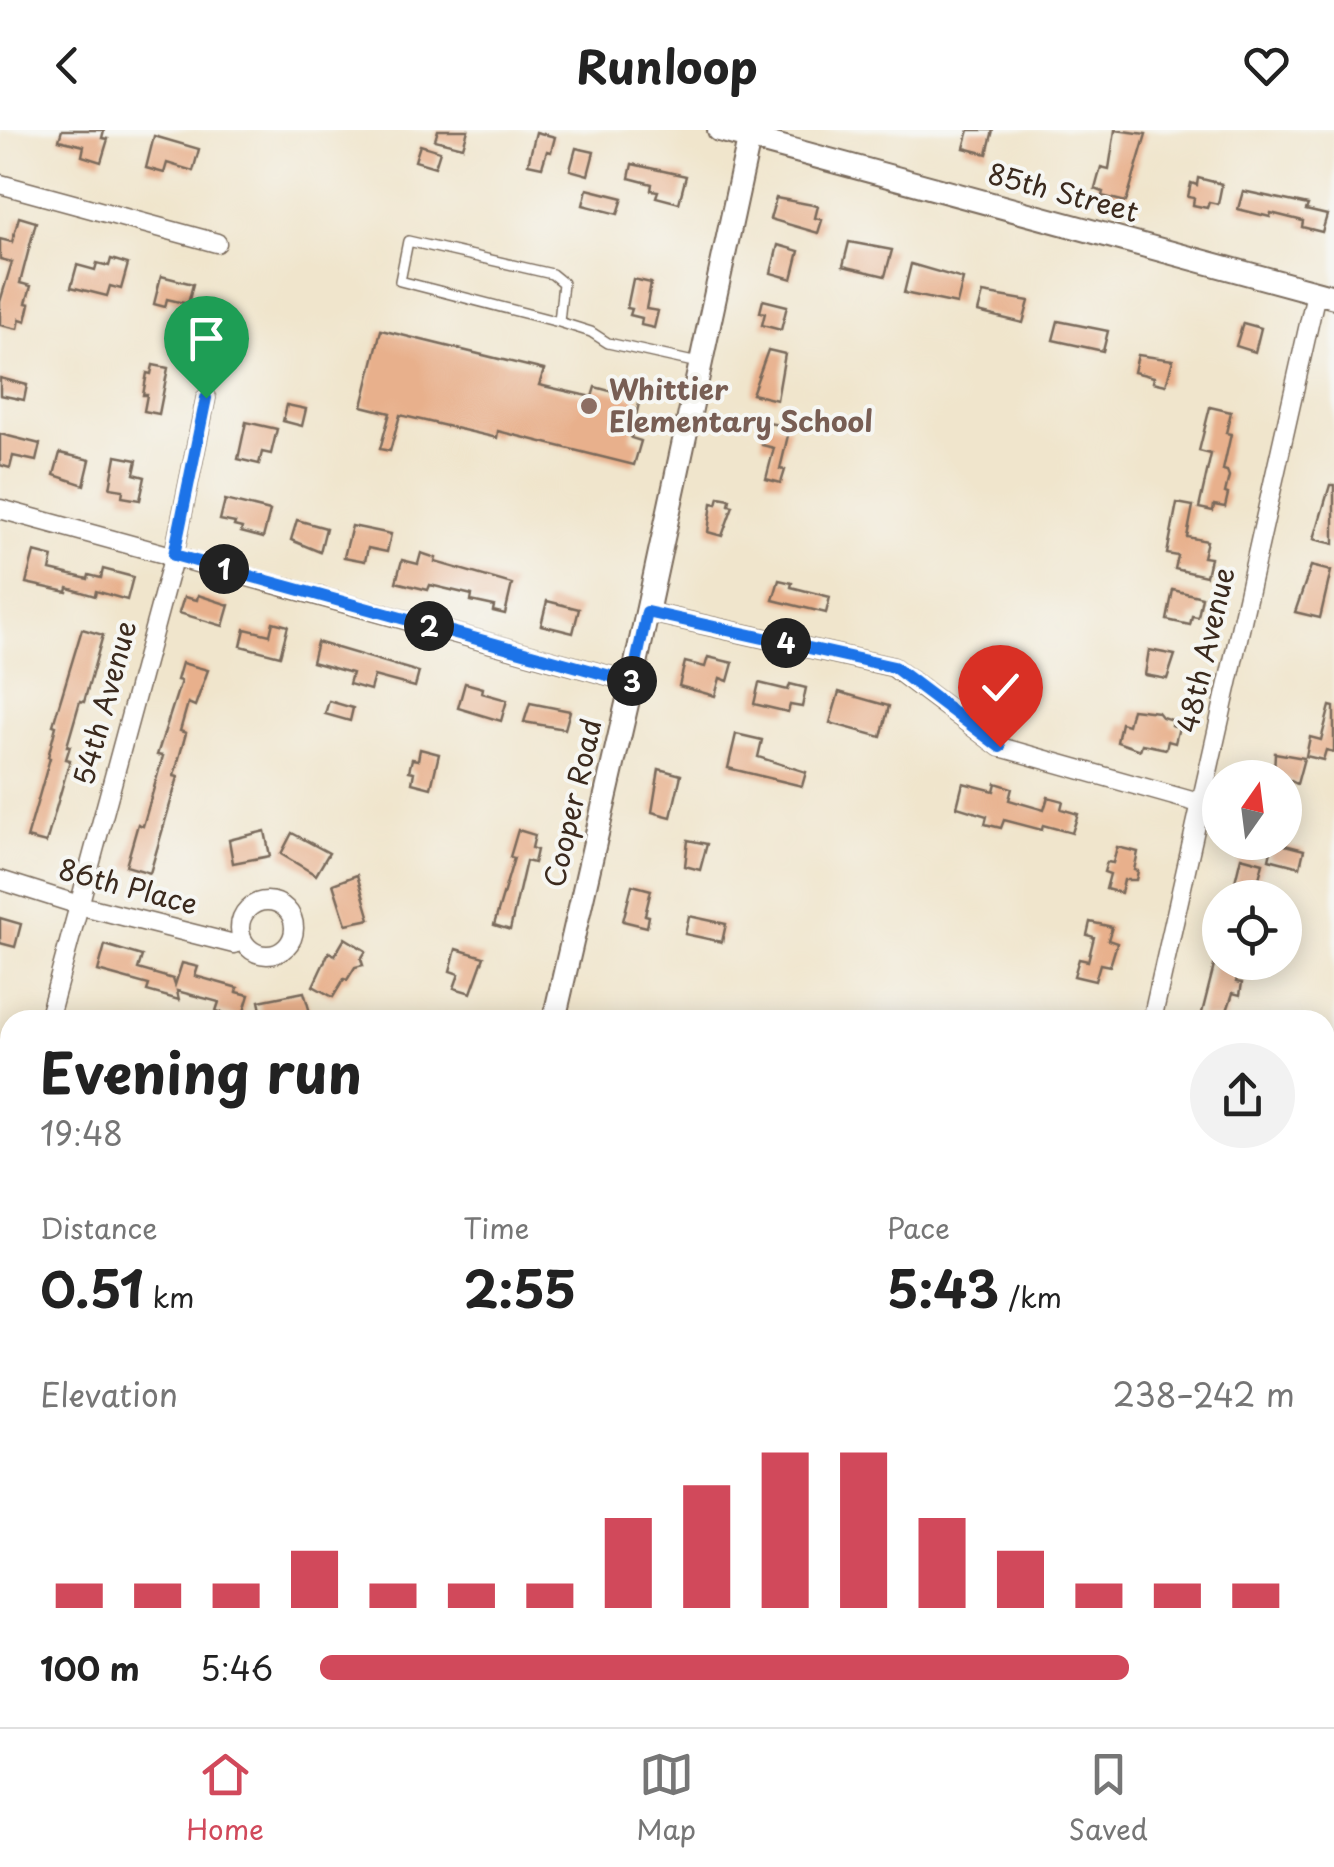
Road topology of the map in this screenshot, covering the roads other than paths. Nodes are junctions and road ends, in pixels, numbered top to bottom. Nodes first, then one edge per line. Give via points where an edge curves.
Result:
1 (718, 130) edge
2 (750, 134) edge
3 (0, 184) edge
4 (217, 243) dead end
5 (1325, 295) edge
6 (560, 322) junction
7 (700, 363) junction
8 (206, 398) dead end
9 (0, 508) edge
10 (174, 555) junction
11 (647, 612) junction
12 (632, 682) junction
13 (1199, 804) junction
14 (0, 880) edge
15 (79, 904) junction
16 (243, 941) dead end
17 (51, 1010) edge
18 (556, 1010) edge
19 (1154, 1010) edge

1 - 2 street, 85th Street
2 - 5 street, 85th Street
2 - 7 street, Cooper Road
3 - 4 street
5 - 13 street, 48th Avenue
6 - 6 lane via 563,283 552,274 408,242 400,281
6 - 7 lane via 608,343
7 - 11 street, Cooper Road
8 - 10 street, 54th Avenue
9 - 10 street
10 - 12 street
10 - 15 street, 54th Avenue
11 - 12 street, Cooper Road
11 - 13 street via 894,667 1000,747
12 - 18 street, Cooper Road
13 - 19 street, 48th Avenue
14 - 15 street, 86th Place
15 - 16 street, 86th Place
15 - 17 street, 54th Avenue

